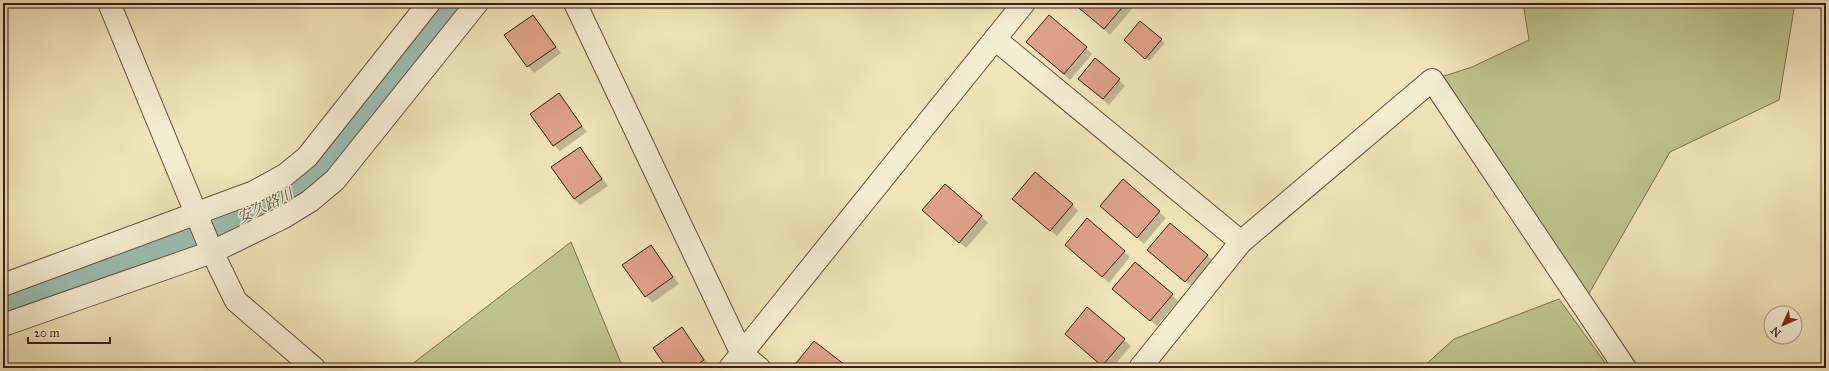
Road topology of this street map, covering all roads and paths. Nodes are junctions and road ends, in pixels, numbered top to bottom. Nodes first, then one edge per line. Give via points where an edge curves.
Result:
1 (109, 3) edge
2 (429, 3) edge
3 (477, 3) edge
4 (575, 3) edge
5 (1024, 3) edge
6 (995, 39) junction
7 (196, 214) junction
8 (1241, 242) junction
9 (212, 252) junction
10 (3, 285) edge
11 (3, 325) edge
12 (736, 361) edge
13 (314, 368) edge
14 (759, 368) edge
15 (1140, 368) edge
16 (1625, 368) edge

1 - 7 street
2 - 7 street via 306,157 285,175 254,192
3 - 9 street via 335,180 310,201 284,217
4 - 12 street
5 - 6 street
6 - 8 street
6 - 12 street
7 - 9 street
7 - 10 street
8 - 15 street
8 - 16 street via 1432,80
9 - 11 street
9 - 13 street via 236,301
12 - 14 street

